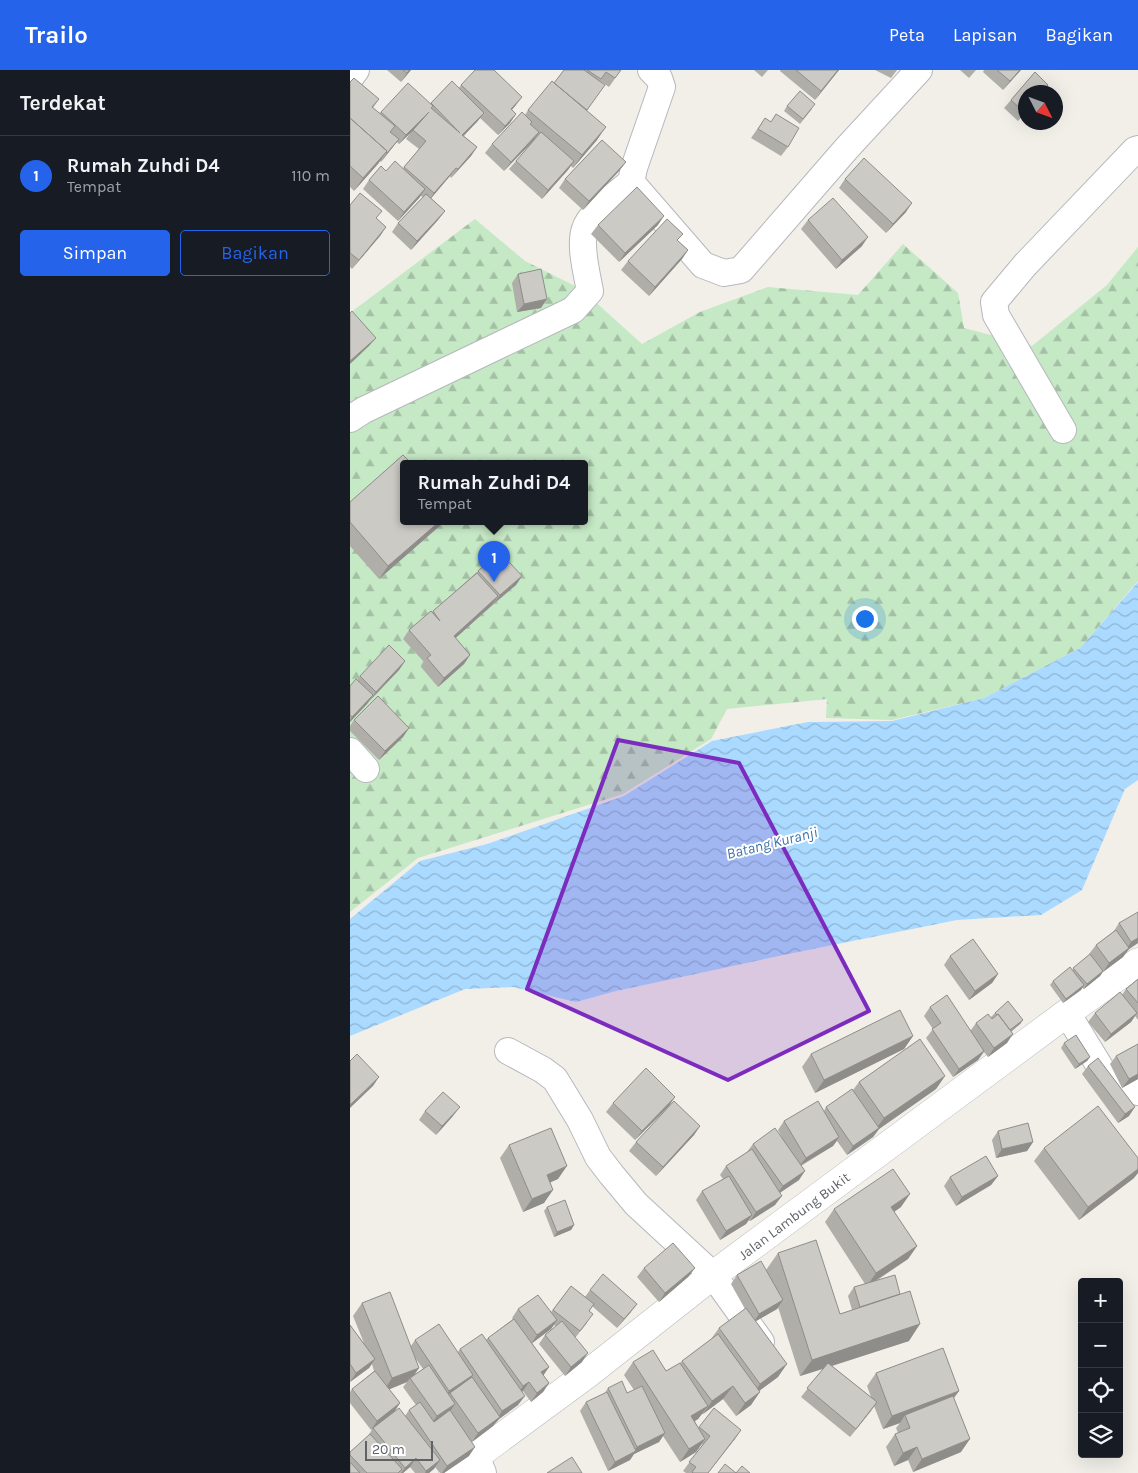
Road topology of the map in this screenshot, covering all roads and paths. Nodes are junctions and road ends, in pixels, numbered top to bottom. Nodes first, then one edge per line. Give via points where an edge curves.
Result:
1 (356, 70) edge
2 (651, 70) edge
3 (919, 70) edge
4 (350, 78) edge
5 (1138, 149) edge
6 (631, 182) junction
7 (350, 419) edge
8 (1063, 430) dead end
9 (1138, 962) edge
10 (1067, 1012) junction
11 (508, 1051) dead end
12 (1138, 1092) edge
13 (714, 1275) junction
14 (775, 1364) edge
15 (479, 1465) edge
16 (453, 1473) edge

1 - 4 street
2 - 6 street via 662,87
3 - 6 street via 741,270 724,273 703,265
5 - 8 street via 1025,265 994,302 996,315
6 - 7 street via 593,216 584,229 590,291 573,310
9 - 10 street, Jalan Lambung Bukit
10 - 12 street via 1108,1080
10 - 13 street, Jalan Lambung Bukit
11 - 13 street via 555,1079 598,1157 611,1174 636,1204
13 - 14 street
13 - 15 street, Jalan Lambung Bukit via 586,1375
15 - 16 street, Jalan Lambung Bukit

